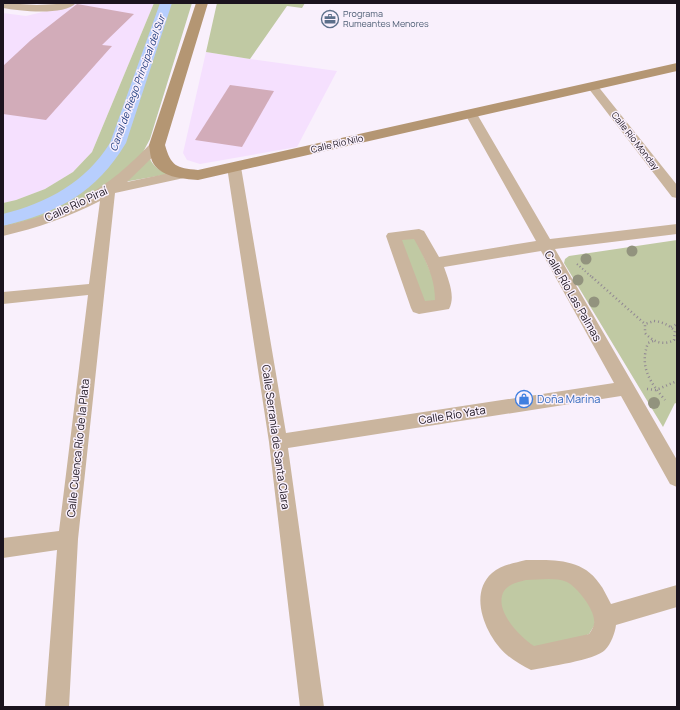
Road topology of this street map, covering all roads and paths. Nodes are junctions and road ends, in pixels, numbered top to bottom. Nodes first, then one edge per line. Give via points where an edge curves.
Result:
1 (70, 3) edge
2 (202, 3) edge
3 (3, 5) edge
4 (677, 67) edge
5 (593, 87) junction
6 (471, 114) junction
7 (157, 145) junction
8 (234, 167) junction
9 (184, 174) junction
10 (108, 190) junction
11 (677, 194) edge
12 (677, 229) edge
13 (3, 231) edge
14 (562, 244) junction
15 (544, 246) junction
16 (435, 263) junction
17 (96, 289) junction
18 (3, 298) edge
19 (645, 324) junction
20 (677, 324) edge
21 (671, 327) junction
22 (653, 341) junction
23 (677, 381) edge
24 (626, 388) junction
25 (656, 390) junction
26 (665, 400) dead end
27 (278, 442) junction
28 (677, 478) edge
29 (68, 539) junction
30 (3, 548) edge
31 (677, 596) edge
32 (606, 617) junction
33 (57, 707) edge
34 (312, 707) edge

1 - 3 street via 36,9
2 - 7 main road
4 - 5 main road, Calle Río Nilo
5 - 6 main road, Calle Río Nilo
5 - 11 street, Calle Río Monday
6 - 8 main road, Calle Río Nilo
6 - 15 street, Calle Río Las Palmas
7 - 9 main road, Calle Río Nilo via 161,161 170,169
7 - 10 street, Calle Río Piraí
8 - 9 main road, Calle Río Nilo via 198,175
8 - 27 street, Calle Serranía de Santa Clara
9 - 10 street
10 - 13 street, Calle Río Piraí via 40,221
10 - 17 street, Calle Cuenca Río de la Plata
12 - 14 street
14 - 15 street
14 - 19 path via 578,266
15 - 16 street
15 - 24 street, Calle Río Las Palmas
16 - 16 street via 419,234 393,236 419,308 443,305 443,286
17 - 18 street
17 - 29 street, Calle Cuenca Río de la Plata
19 - 21 path via 660,321
19 - 22 path via 645,333
20 - 21 path
21 - 22 path via 675,331 674,340 665,344
22 - 25 path via 648,343 644,350 644,370
23 - 25 path
24 - 25 path
24 - 27 street, Calle Río Yata
24 - 28 street, Calle Río Las Palmas
25 - 26 path
27 - 34 street, Calle Serranía de Santa Clara
29 - 30 street
29 - 33 street, Calle Cuenca Río de la Plata
31 - 32 street
32 - 32 street via 604,631 597,642 583,648 531,658 516,648 505,636 493,614 491,595 496,583 508,575 526,570 559,570 574,574 591,589

